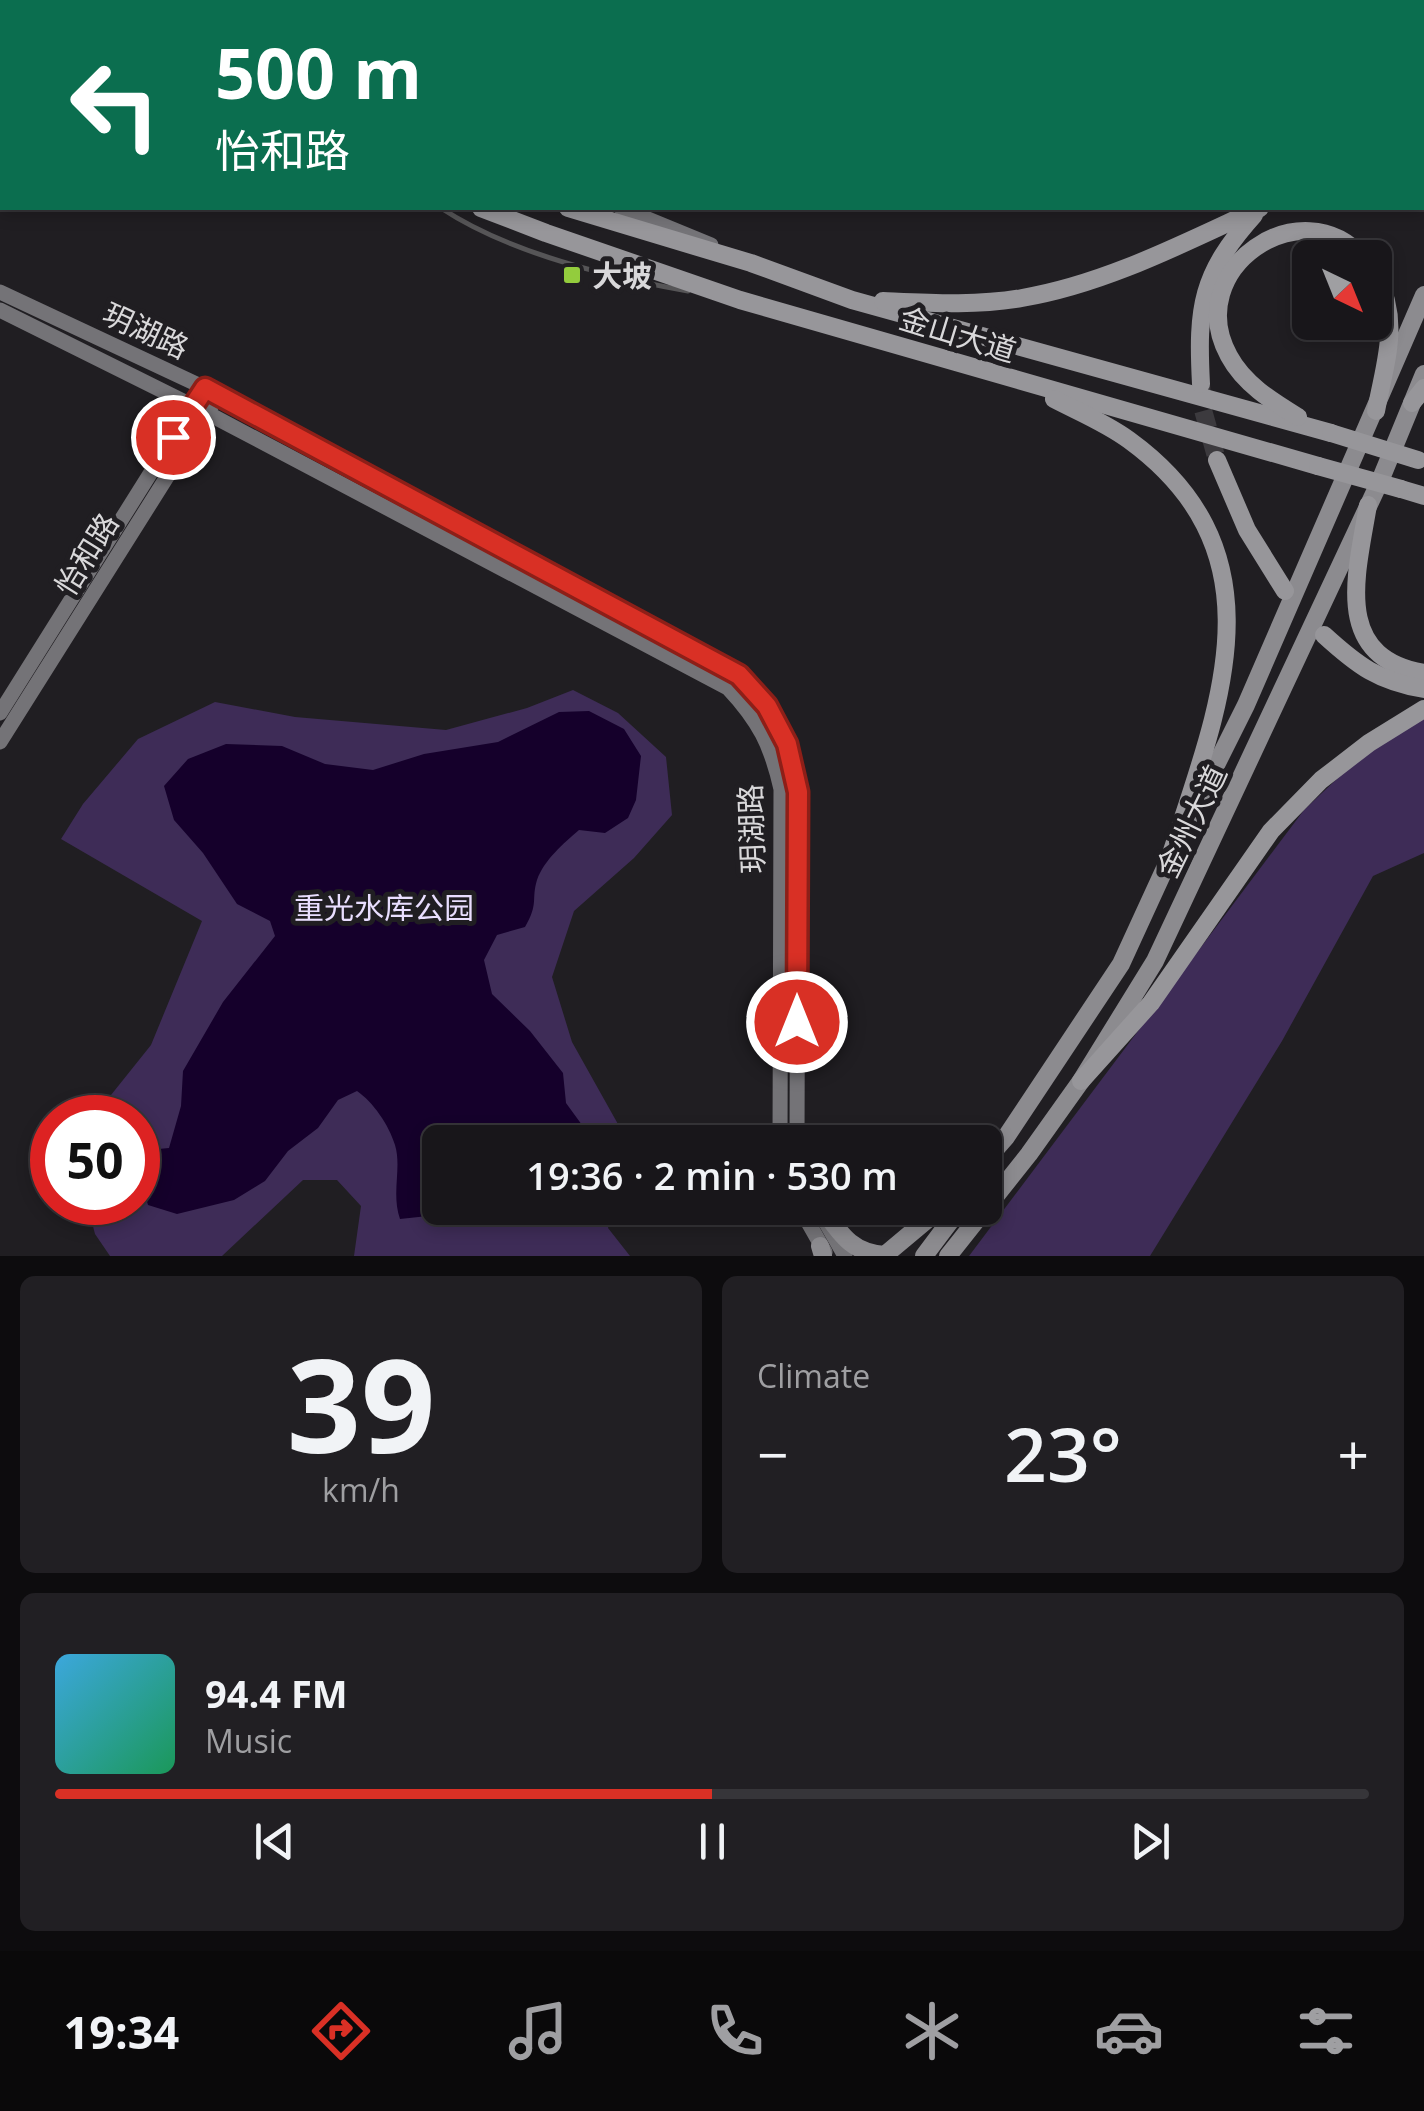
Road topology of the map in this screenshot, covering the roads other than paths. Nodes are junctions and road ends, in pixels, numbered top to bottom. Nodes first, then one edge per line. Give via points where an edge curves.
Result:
1 (444, 210) edge
2 (486, 210) edge
3 (575, 210) edge
4 (627, 210) edge
5 (1256, 210) edge
6 (1259, 210) edge
7 (1338, 240) edge
8 (751, 263) junction
9 (0, 292) edge
10 (1424, 294) edge
11 (740, 300) junction
12 (852, 300) junction
13 (0, 310) edge
14 (1387, 340) edge
15 (1424, 374) edge
16 (1018, 380) junction
17 (1201, 384) tunnel mouth
18 (212, 391) junction
19 (1418, 396) edge
20 (200, 409) junction
21 (1376, 411) junction
22 (1323, 430) junction
23 (1216, 460) tunnel mouth
24 (1421, 461) edge
25 (1415, 495) edge
26 (1368, 505) junction
27 (1285, 591) dead end
28 (1324, 636) dead end
29 (1424, 674) edge
30 (1424, 689) edge
31 (1424, 710) edge
32 (0, 713) edge
33 (0, 742) edge
34 (1172, 854) junction
35 (1081, 1082) junction
36 (780, 1125) edge
37 (797, 1125) edge
38 (1006, 1137) junction
39 (1002, 1142) edge
40 (1002, 1143) edge
41 (809, 1225) edge
42 (829, 1225) edge
43 (833, 1225) edge
44 (922, 1225) edge
45 (930, 1225) edge
46 (947, 1225) edge
47 (823, 1252) edge
48 (952, 1253) edge
49 (845, 1256) edge
50 (905, 1256) edge
51 (924, 1256) edge

1 - 11 lane via 536,252 616,278
2 - 11 highway, 金山大道
3 - 8 highway, 金山大道
4 - 8 main road
5 - 12 highway via 1101,276 1022,298
6 - 17 highway via 1215,265 1200,308
7 - 22 highway via 1294,232 1250,249 1233,268 1218,312 1227,354 1241,374
8 - 12 highway, 金山大道
9 - 18 main road, 玥湖路
10 - 21 main road, 金州大道
11 - 16 highway, 金山大道
12 - 22 highway, 金山大道
13 - 20 main road, 玥湖路
14 - 21 highway
15 - 19 main road, 金州大道
16 - 25 highway, 金山大道, bridge
16 - 34 highway via 1127,438 1192,502 1208,531 1228,610 1226,663
18 - 20 main road, 怡和路
18 - 37 main road, 玥湖路 via 739,675 767,706 787,744 798,792
19 - 26 main road, 金州大道
20 - 32 main road, 怡和路
20 - 33 main road, 怡和路
20 - 36 main road, 玥湖路 via 728,688 753,715 772,750 781,790
21 - 34 main road, 金州大道
22 - 24 highway, 金山大道, bridge
23 - 27 highway
26 - 29 highway via 1354,596 1360,628 1385,660
26 - 35 main road, 金州大道 via 1155,960
28 - 30 highway via 1392,684
31 - 35 highway via 1321,780 1271,831 1150,1003
34 - 38 main road, 金州大道 via 1121,964
35 - 48 main road, 金州大道
38 - 39 main road, 金州大道
38 - 40 main road
41 - 47 main road
42 - 49 main road
43 - 44 main road via 856,1250 884,1255
45 - 50 main road
46 - 51 main road

